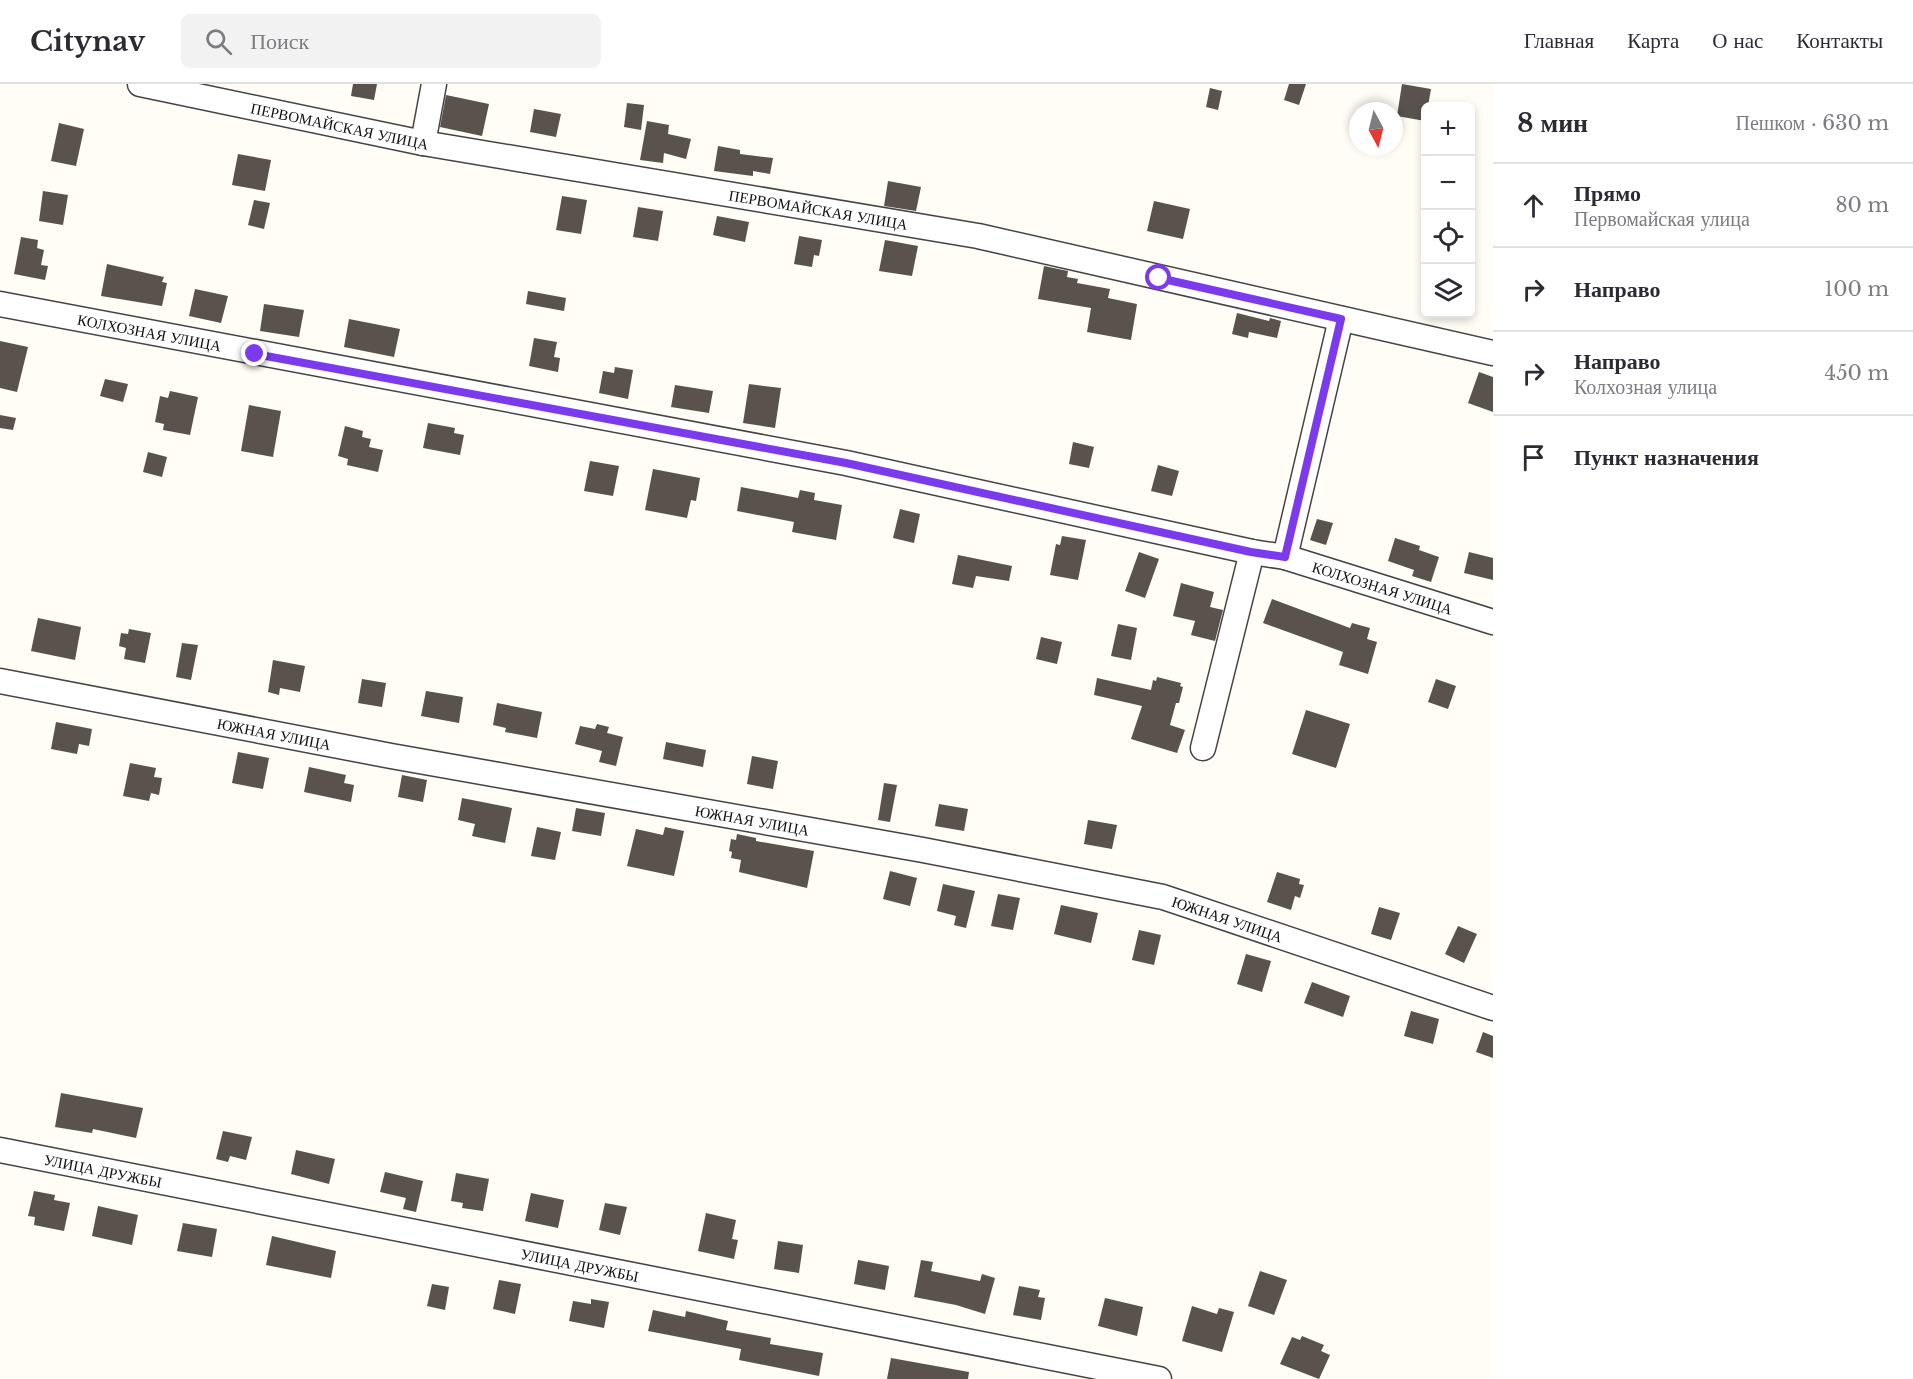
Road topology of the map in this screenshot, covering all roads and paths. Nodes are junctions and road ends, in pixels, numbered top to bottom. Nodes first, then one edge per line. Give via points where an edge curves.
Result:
1 (140, 84) edge
2 (434, 84) edge
3 (423, 143) junction
4 (0, 304) edge
5 (1341, 319) junction
6 (1493, 353) edge
7 (1251, 552) junction
8 (1285, 557) junction
9 (1493, 622) edge
10 (0, 681) edge
11 (1203, 748) dead end
12 (1493, 1008) edge
13 (0, 1150) edge
14 (1159, 1379) edge

1 - 3 street, ПЕРВОМАЙСКАЯ УЛИЦА
2 - 3 street
3 - 5 street, ПЕРВОМАЙСКАЯ УЛИЦА via 978,236
4 - 7 street, КОЛХОЗНАЯ УЛИЦА via 846,463
5 - 6 street, ПЕРВОМАЙСКАЯ УЛИЦА
5 - 8 street
7 - 8 street, КОЛХОЗНАЯ УЛИЦА
7 - 11 street
8 - 9 street, КОЛХОЗНАЯ УЛИЦА
10 - 12 street, ЮЖНАЯ УЛИЦА via 391,756 923,849 1163,897
13 - 14 street, УЛИЦА ДРУЖБЫ

